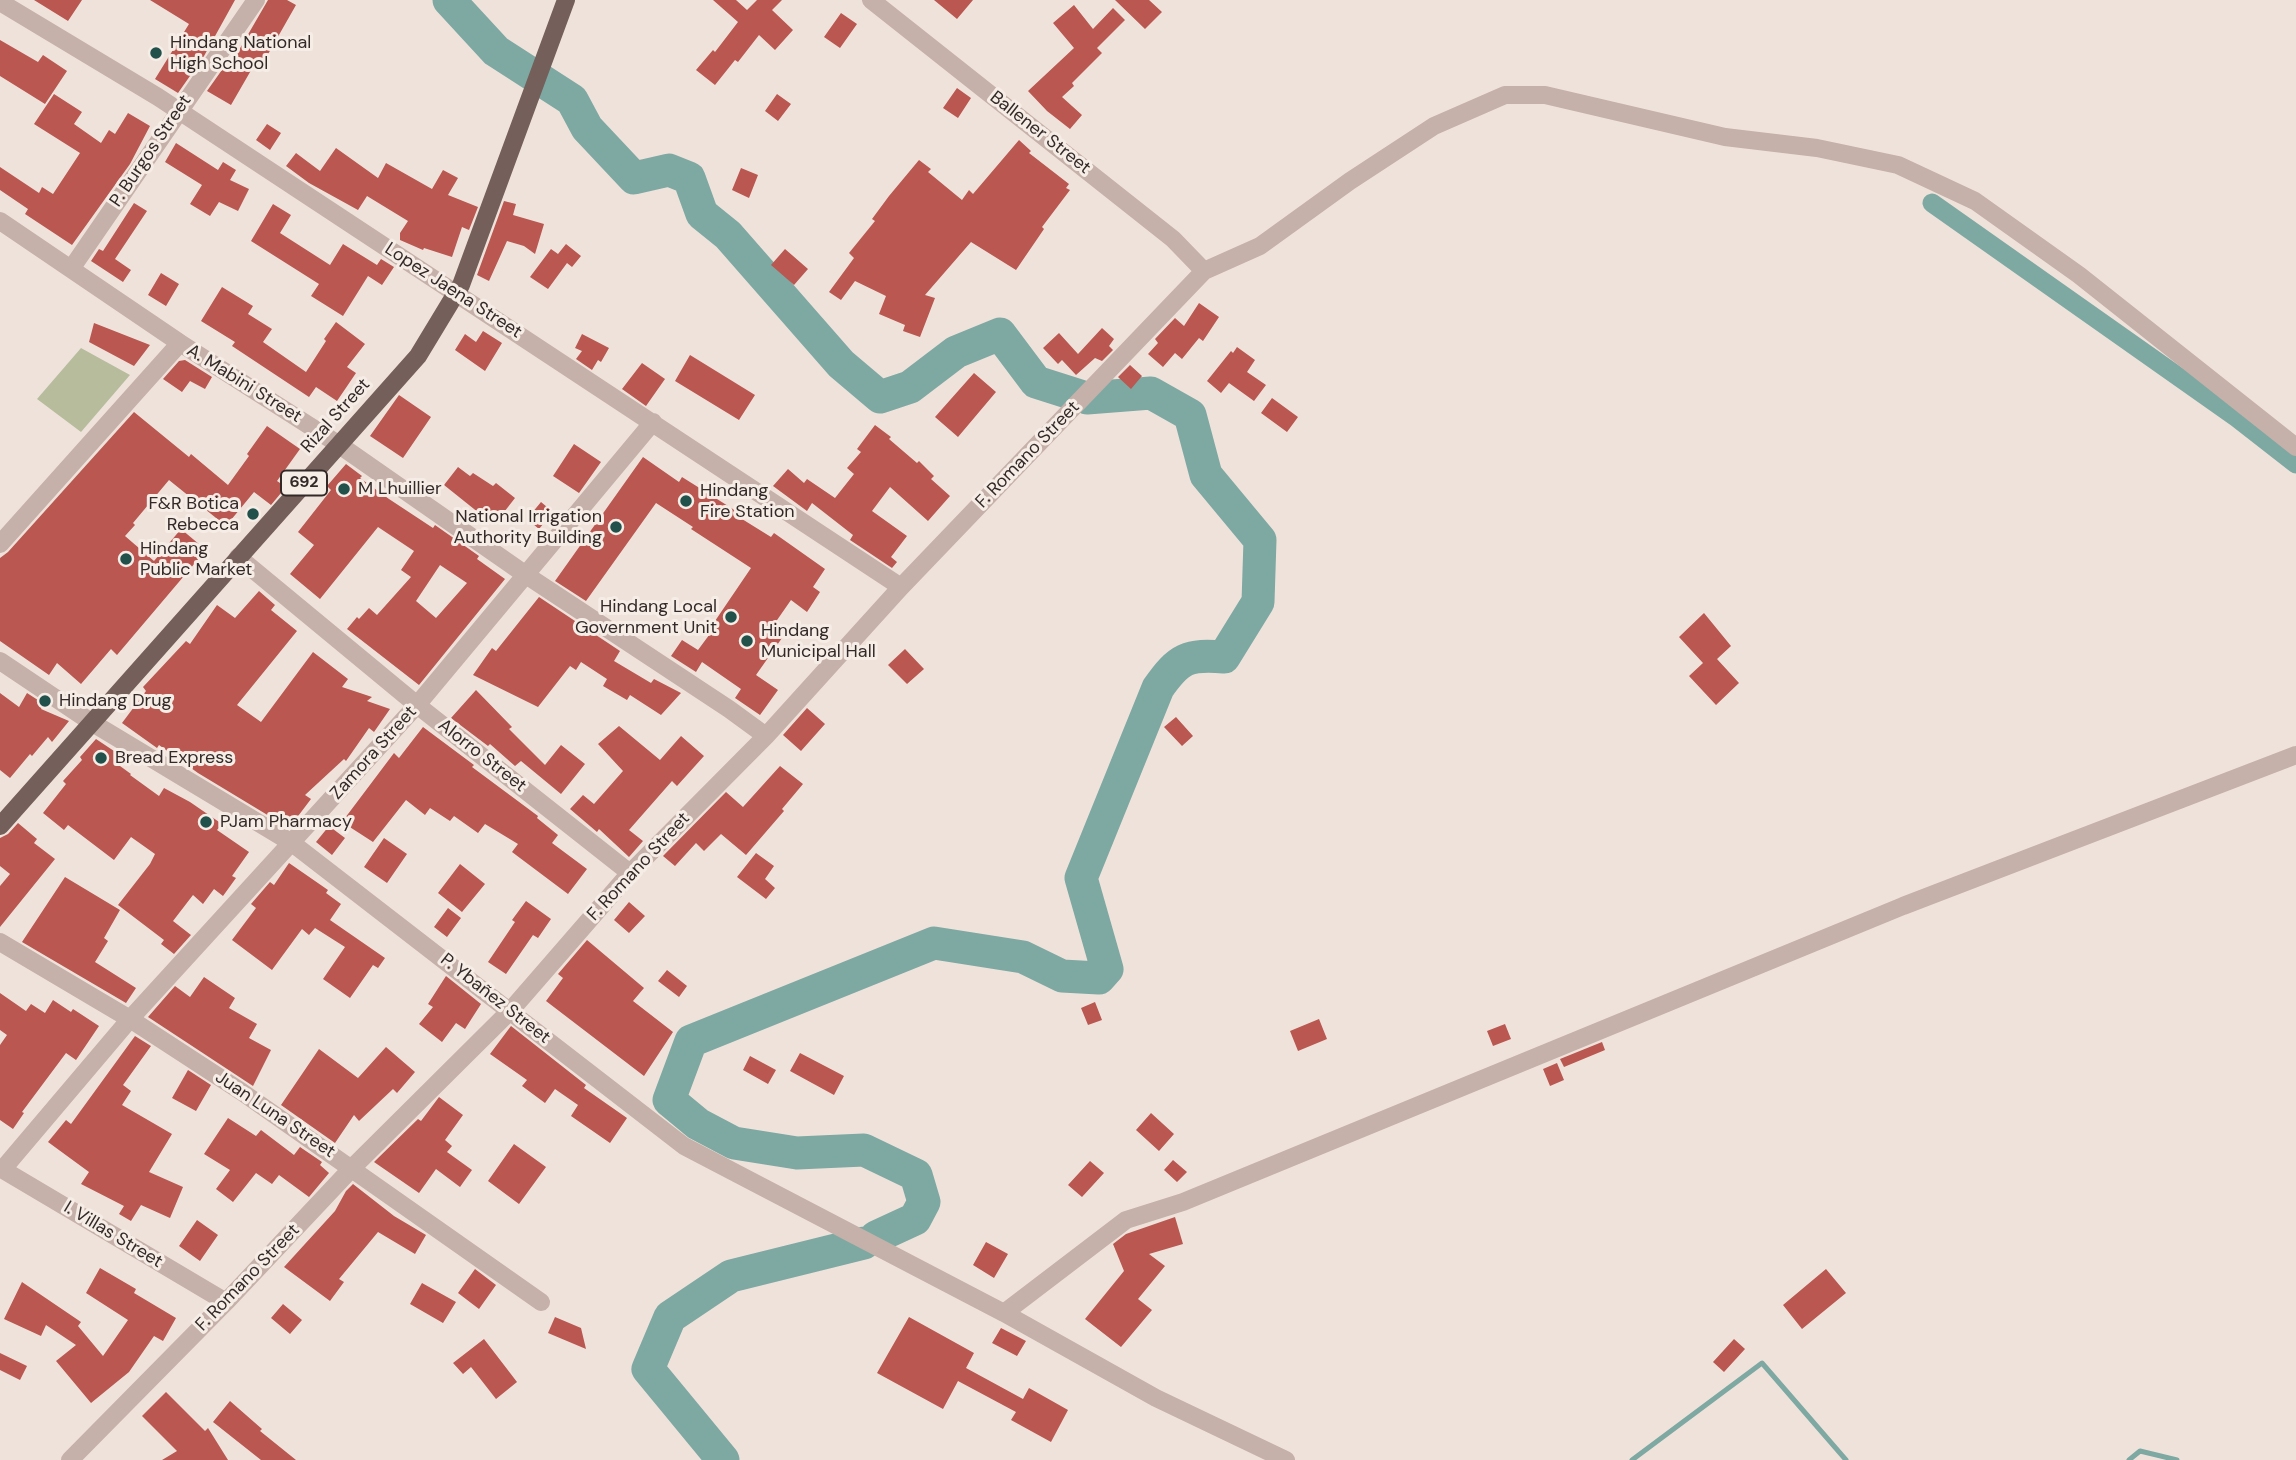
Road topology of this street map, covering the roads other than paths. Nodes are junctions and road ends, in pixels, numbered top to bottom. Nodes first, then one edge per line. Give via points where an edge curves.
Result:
1 (256, 0) edge
2 (566, 0) edge
3 (871, 0) edge
4 (0, 2) edge
5 (177, 111) junction
6 (0, 221) edge
7 (71, 269) junction
8 (1204, 271) junction
9 (458, 293) junction
10 (180, 343) junction
11 (653, 422) junction
12 (338, 444) junction
13 (2296, 447) edge
14 (0, 544) edge
15 (238, 557) junction
16 (526, 575) junction
17 (901, 587) junction
18 (0, 661) edge
19 (417, 705) junction
20 (92, 722) junction
21 (766, 736) junction
22 (2296, 755) edge
23 (0, 826) edge
24 (292, 843) junction
25 (630, 873) junction
26 (0, 942) edge
27 (511, 1010) junction
28 (130, 1019) junction
29 (1, 1168) edge
30 (352, 1168) junction
31 (226, 1302) junction
32 (541, 1302) dead end
33 (1004, 1313) junction
34 (70, 1460) edge
35 (1286, 1460) edge

1 - 5 street, P. Burgos Street
2 - 9 main road, Rizal Street / 692
3 - 8 street, Ballener Street via 1174,239
4 - 5 street, Lopez Jaena Street
5 - 7 street, P. Burgos Street
5 - 9 street, Lopez Jaena Street
6 - 7 street, A. Mabini Street
7 - 10 street, A. Mabini Street
8 - 13 street via 1260,246 1434,126 1505,95 1545,95 1725,137 1817,148 1898,165 1975,201 2079,275
8 - 17 street, F. Romano Street
9 - 11 street, Lopez Jaena Street
9 - 12 main road, Rizal Street / 692 via 418,356
10 - 12 street, A. Mabini Street
10 - 14 street
11 - 16 street, Zamora Street
11 - 17 street, Lopez Jaena Street
12 - 15 main road, Rizal Street / 692
12 - 16 street, A. Mabini Street
15 - 19 street, Alorro Street
15 - 20 main road, Rizal Street / 692
16 - 19 street, Zamora Street
16 - 21 street, A. Mabini Street
17 - 21 street, F. Romano Street
18 - 20 street, P. Ybañez Street
19 - 24 street, Zamora Street
19 - 25 street, Alorro Street
20 - 23 main road, Rizal Street / 692
20 - 24 street, P. Ybañez Street
21 - 25 street, F. Romano Street
22 - 33 street via 1903,906 1183,1202 1126,1220
24 - 27 street, P. Ybañez Street
24 - 28 street, Zamora Street
25 - 27 street, F. Romano Street
26 - 28 street, Juan Luna Street
27 - 30 street, F. Romano Street
27 - 33 street, P. Ybañez Street via 684,1146
28 - 29 street, Zamora Street
28 - 30 street, Juan Luna Street
29 - 31 street, I. Villas Street
30 - 31 street, F. Romano Street
30 - 32 street, Juan Luna Street
31 - 34 street, F. Romano Street
33 - 35 street, P. Ybañez Street via 1156,1398

